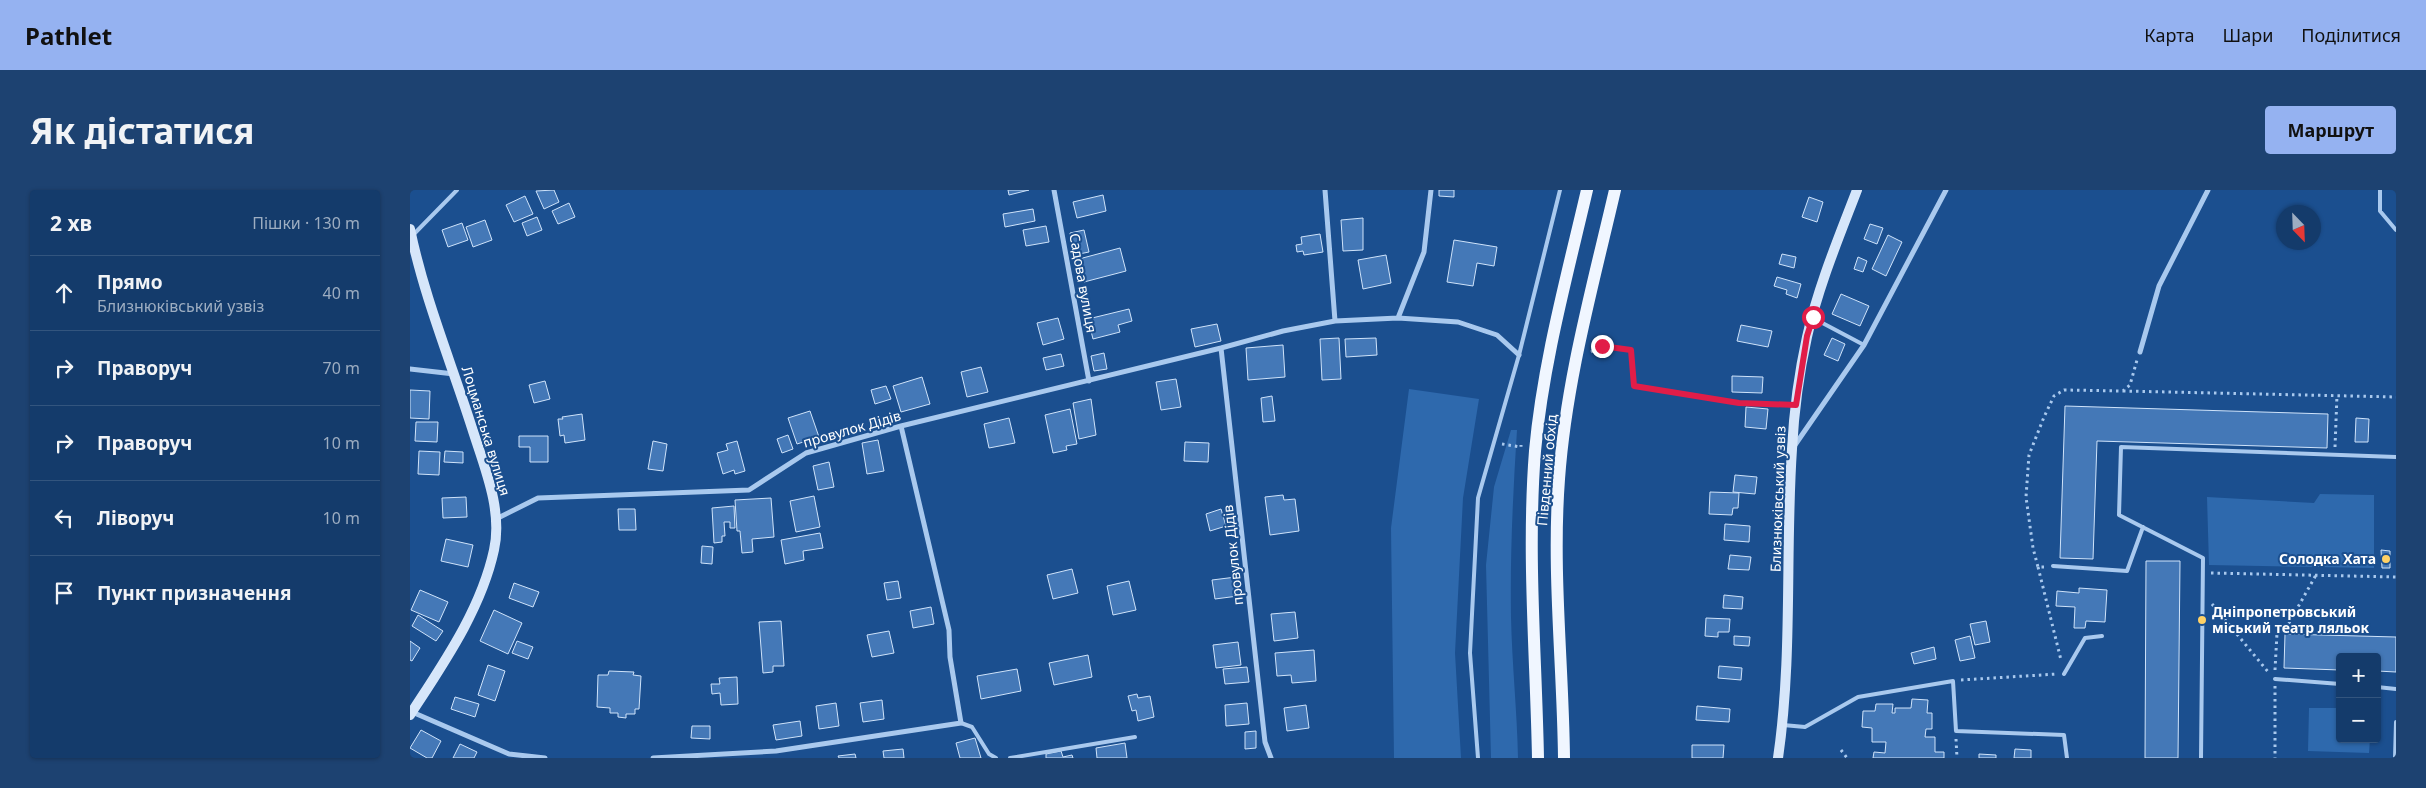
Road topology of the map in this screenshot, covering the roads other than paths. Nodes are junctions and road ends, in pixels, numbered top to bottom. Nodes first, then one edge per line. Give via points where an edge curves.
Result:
1 (457, 190) edge
2 (1054, 190) edge
3 (1326, 190) edge
4 (1431, 190) edge
5 (1560, 190) edge
6 (1587, 190) edge
7 (1615, 190) edge
8 (1857, 190) edge
9 (1946, 190) edge
10 (2208, 190) edge
11 (2380, 190) edge
12 (2396, 230) edge
13 (411, 233) edge
14 (1813, 317) junction
15 (1398, 318) junction
16 (1336, 321) junction
17 (1864, 345) junction
18 (1221, 348) junction
19 (2140, 352) road end
20 (1518, 355) junction
21 (410, 370) edge
22 (455, 374) junction
23 (1089, 381) junction
24 (901, 426) junction
25 (1792, 449) junction
26 (2396, 457) edge
27 (496, 519) junction
28 (2143, 527) junction
29 (2053, 566) road end
30 (2102, 636) dead end
31 (2064, 674) road end
32 (2275, 679) road end
33 (2336, 684) edge
34 (2381, 687) edge
35 (2396, 689) edge
36 (411, 713) edge
37 (2396, 722) edge
38 (962, 723) junction
39 (1783, 725) junction
40 (1135, 737) dead end
41 (776, 751) junction
42 (755, 752) junction
43 (545, 758) edge
44 (654, 758) edge
45 (757, 758) edge
46 (776, 758) edge
47 (996, 758) edge
48 (1010, 758) edge
49 (1271, 758) edge
50 (1478, 758) edge
51 (1538, 758) edge
52 (1564, 758) edge
53 (1778, 758) edge
54 (2067, 758) edge
55 (2201, 758) edge
56 (2395, 758) edge

1 - 13 lane
2 - 23 street, Садова вулиця
3 - 16 street
4 - 15 street via 1424,252
5 - 20 lane
6 - 51 main road, Південний обхід via 1551,346 1535,449 1530,592
7 - 52 main road, Південний обхід via 1578,351 1559,478 1558,608
8 - 14 street, Близнюківський узвіз
9 - 17 street
10 - 19 street via 2159,286
11 - 12 lane via 2380,211
13 - 22 street, Лоцманська вулиця
14 - 17 lane
14 - 25 street, Близнюківський узвіз via 1796,405
15 - 16 street, провулок Дідів
15 - 20 street, провулок Дідів via 1458,322 1497,335
16 - 18 street, провулок Дідів
17 - 25 street
18 - 23 street, провулок Дідів
18 - 49 street, провулок Дідів via 1265,742
20 - 50 lane via 1478,498 1470,653
21 - 22 street
22 - 27 street, Лоцманська вулиця via 485,468
23 - 24 street, провулок Дідів
24 - 27 street, провулок Дідів via 806,453 749,490 538,498
24 - 38 street via 949,630 950,657
25 - 39 street, Близнюківський узвіз
26 - 28 lane via 2121,447 2119,515
27 - 36 street, Лоцманська вулиця via 494,549 483,586 467,621
28 - 29 lane via 2127,571
28 - 55 lane via 2203,558
30 - 31 lane via 2086,638
32 - 33 lane
34 - 35 lane
36 - 43 street via 509,754
37 - 56 lane
38 - 41 street
38 - 47 lane via 972,727 989,754
39 - 53 street, Близнюківський узвіз
39 - 54 lane via 1805,727 1858,697 1953,681 1956,731 2064,735
40 - 48 lane
41 - 42 street
41 - 46 street
42 - 44 street
42 - 45 lane

